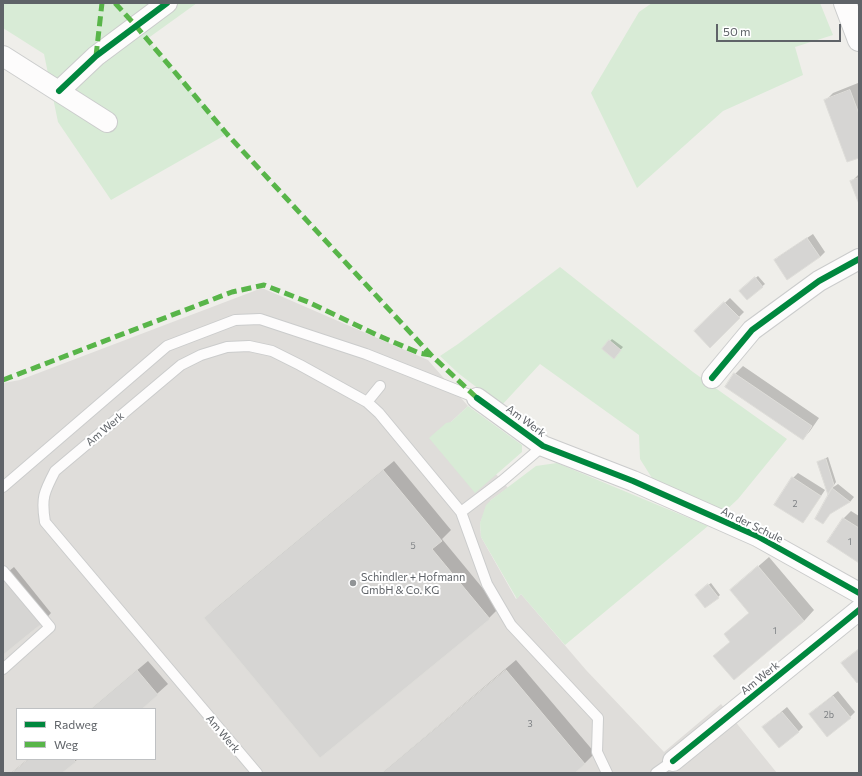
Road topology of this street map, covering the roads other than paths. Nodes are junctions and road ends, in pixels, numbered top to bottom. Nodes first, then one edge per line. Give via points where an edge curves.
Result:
1 (167, 3) edge
2 (845, 3) edge
3 (859, 40) edge
4 (3, 56) edge
5 (59, 91) junction
6 (107, 122) dead end
7 (859, 259) edge
8 (712, 378) dead end
9 (380, 386) dead end
10 (477, 398) joint
11 (367, 402) junction
12 (543, 446) junction
13 (633, 481) joint
14 (3, 487) edge
15 (461, 512) junction
16 (3, 571) edge
17 (859, 592) edge
18 (859, 610) edge
19 (3, 669) edge
20 (673, 761) joint
21 (256, 773) edge
22 (607, 773) edge
23 (656, 773) edge

1 - 5 street via 96,56
2 - 3 street
4 - 5 street
5 - 6 street
7 - 8 street via 819,281 752,330
9 - 11 lane
10 - 12 street, Am Werk
10 - 14 lane, Am Werk via 366,354 260,319 235,320 167,346
11 - 15 lane, Am Werk
11 - 21 lane, Am Werk via 272,351 249,346 227,347 201,355 181,365 55,471 46,488 42,505 45,522
12 - 13 street, Am Werk
12 - 15 lane, Am Werk
13 - 17 street, An der Schule via 756,536
15 - 22 lane, Am Werk via 486,584 511,625 598,718 597,752
16 - 19 lane via 50,627
18 - 20 street, Am Werk
20 - 23 lane

